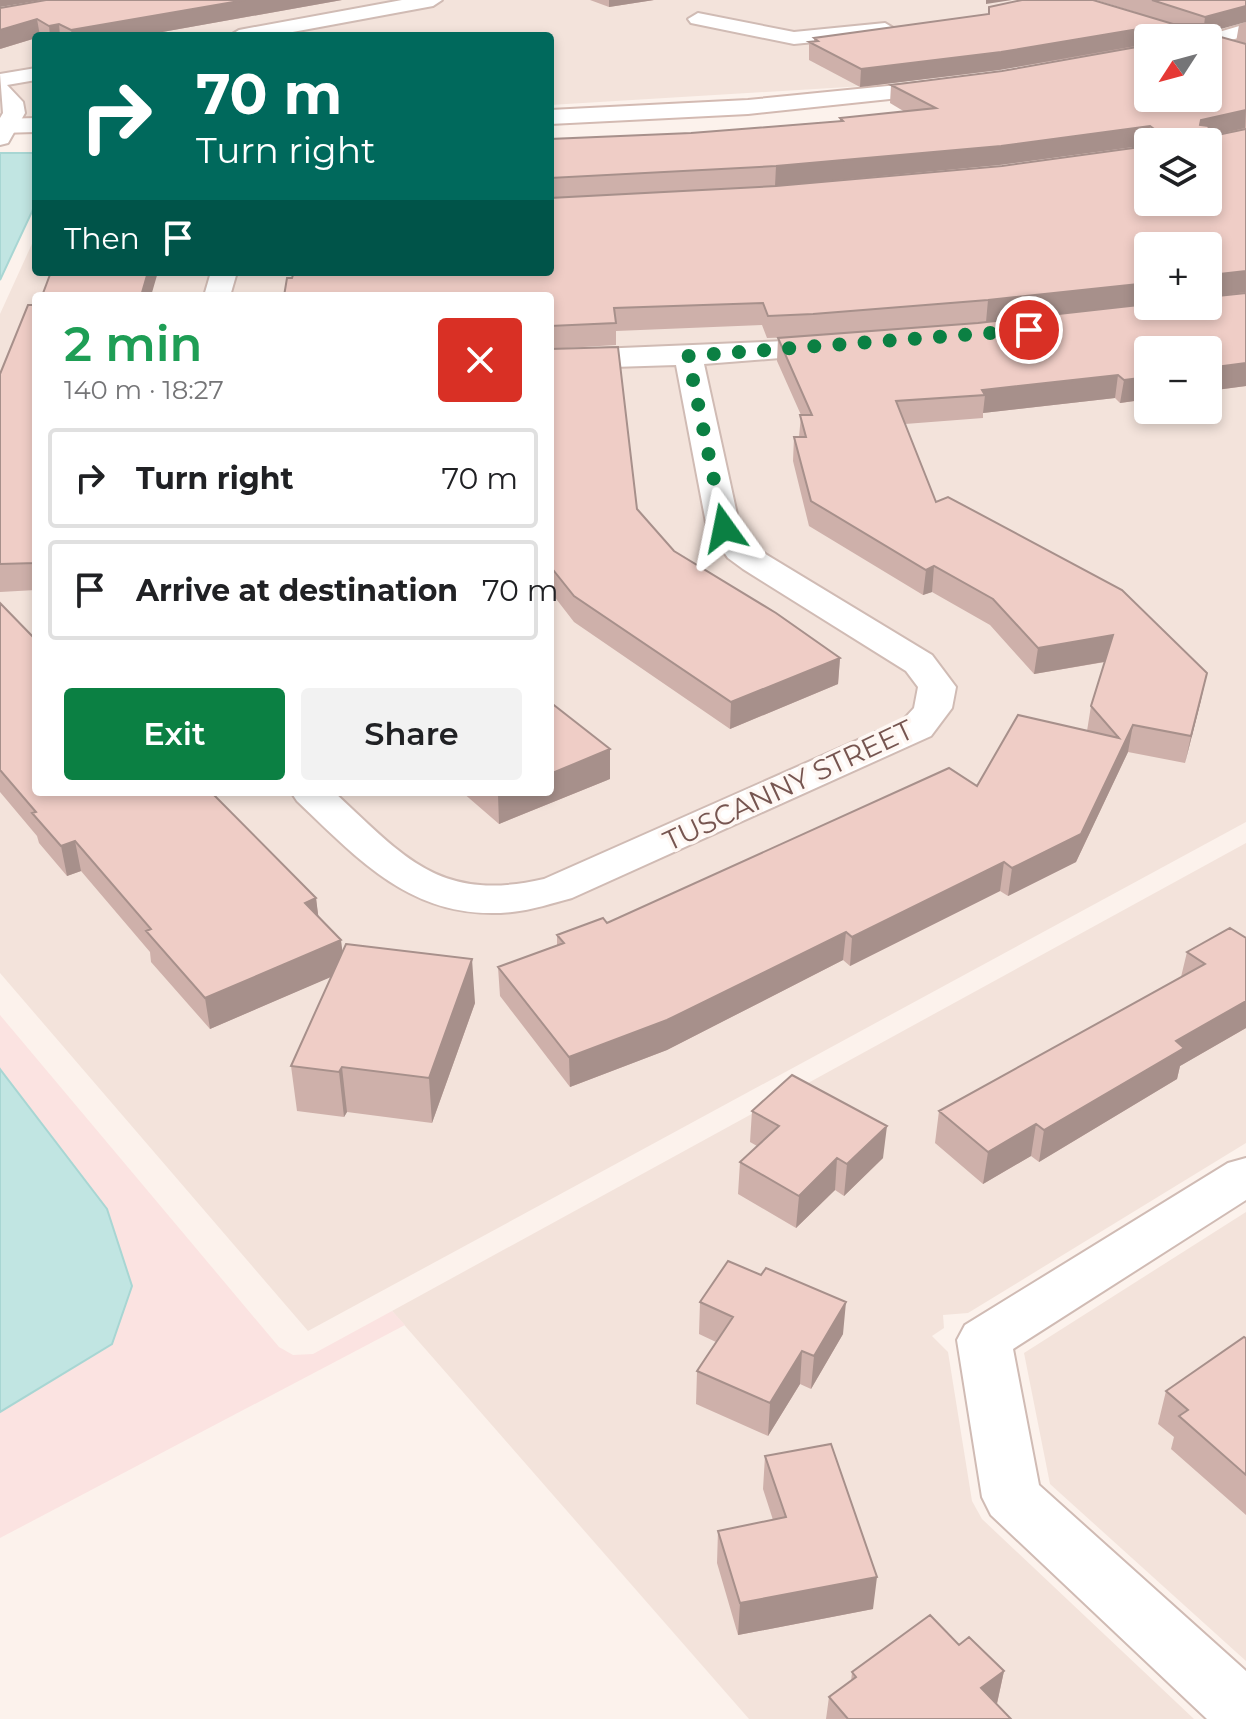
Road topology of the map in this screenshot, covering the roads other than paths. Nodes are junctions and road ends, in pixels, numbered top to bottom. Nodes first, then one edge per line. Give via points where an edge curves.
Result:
1 (368, 0) edge
2 (433, 0) edge
3 (388, 9) junction
4 (698, 19) dead end
5 (898, 27) edge
6 (1246, 30) edge
7 (261, 32) edge
8 (1223, 47) edge
9 (32, 75) edge
10 (0, 80) edge
11 (0, 90) edge
12 (554, 117) edge
13 (32, 126) edge
14 (554, 129) edge
15 (2, 132) edge
16 (32, 137) edge
17 (866, 344) edge
18 (688, 356) junction
19 (554, 360) edge
20 (315, 796) edge
21 (1246, 1176) edge
22 (1246, 1713) edge

1 - 3 street
2 - 3 street
3 - 7 street
4 - 5 street via 794,38
6 - 8 street
9 - 10 street
11 - 15 street via 12,102 14,113
12 - 14 street via 968,91 725,121
13 - 15 street
15 - 16 street
17 - 18 street
18 - 19 street
18 - 20 street, TUSCANNY STREET via 730,539 755,562 919,663 937,687 926,722 557,889 503,902 446,896 418,885 398,873
21 - 22 street via 984,1340 1012,1497

